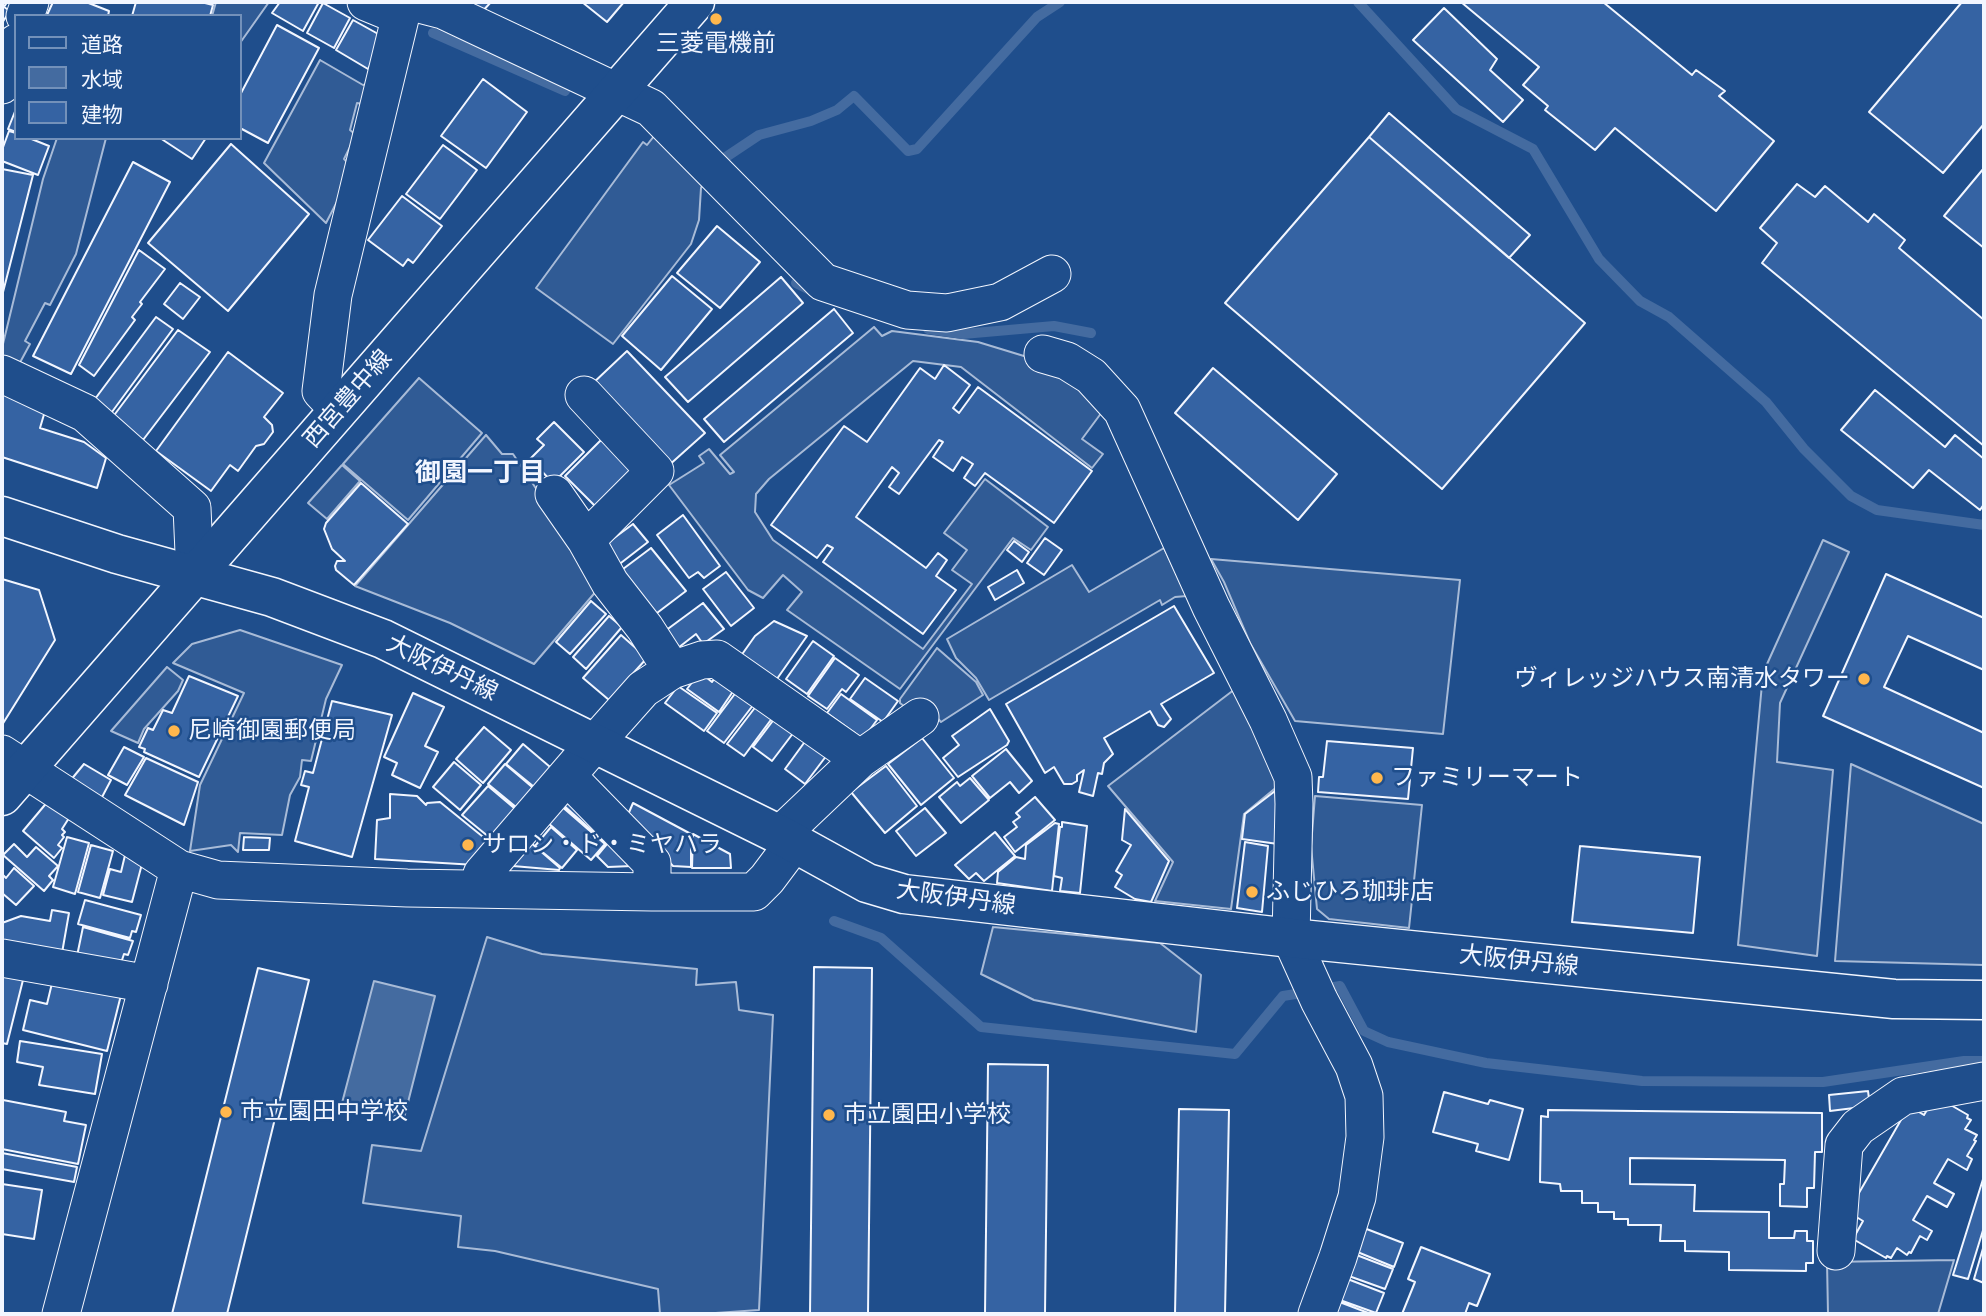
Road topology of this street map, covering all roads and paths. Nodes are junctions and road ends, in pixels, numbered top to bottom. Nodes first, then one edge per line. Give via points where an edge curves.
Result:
1 (366, 2) edge
2 (695, 2) edge
3 (405, 6) edge
4 (14, 49) edge
5 (2, 85) edge
6 (617, 93) junction
7 (1052, 274) dead end
8 (1043, 355) dead end
9 (2, 374) edge
10 (583, 396) dead end
11 (338, 409) junction
12 (554, 494) dead end
13 (2, 516) edge
14 (586, 540) junction
15 (195, 575) junction
16 (672, 670) junction
17 (920, 717) dead end
18 (595, 743) junction
19 (860, 758) junction
20 (10, 773) edge
21 (566, 776) junction
22 (787, 839) junction
23 (179, 869) junction
24 (478, 888) junction
25 (652, 892) junction
26 (1291, 938) junction
27 (2, 958) edge
28 (149, 984) junction
29 (1984, 1000) edge
30 (1984, 1081) edge
31 (1836, 1251) dead end
32 (61, 1314) edge
33 (1317, 1314) edge

1 - 3 street
2 - 6 main road, 西宮豊中線
3 - 6 street via 443,10
3 - 11 street via 333,295 321,391
4 - 5 street
6 - 7 street via 651,108 823,282 907,310 947,313 1000,302
6 - 11 main road, 西宮豊中線
8 - 26 street via 1067,361 1091,376 1122,410 1293,777
9 - 15 street via 85,413 192,508
10 - 14 street via 655,471
11 - 15 main road, 西宮豊中線
12 - 14 street
13 - 15 main road, 大阪伊丹線
14 - 16 street via 610,583
15 - 18 main road, 大阪伊丹線 via 272,597 383,639
15 - 20 main road, 西宮豊中線
16 - 18 street via 643,689
16 - 19 street via 717,659
17 - 19 street
18 - 21 street
18 - 22 main road, 大阪伊丹線
19 - 22 street
20 - 23 street
21 - 24 street via 482,874
21 - 25 street via 652,863
22 - 25 street via 767,879 754,892
22 - 26 main road, 大阪伊丹線 via 867,883 904,894
23 - 24 street via 218,880
23 - 28 street
24 - 25 street
26 - 29 main road, 大阪伊丹線 via 1894,999
26 - 33 street via 1354,1066 1364,1096 1365,1137 1357,1197
27 - 28 street
28 - 32 street
30 - 31 street via 1903,1097 1858,1127 1843,1145

